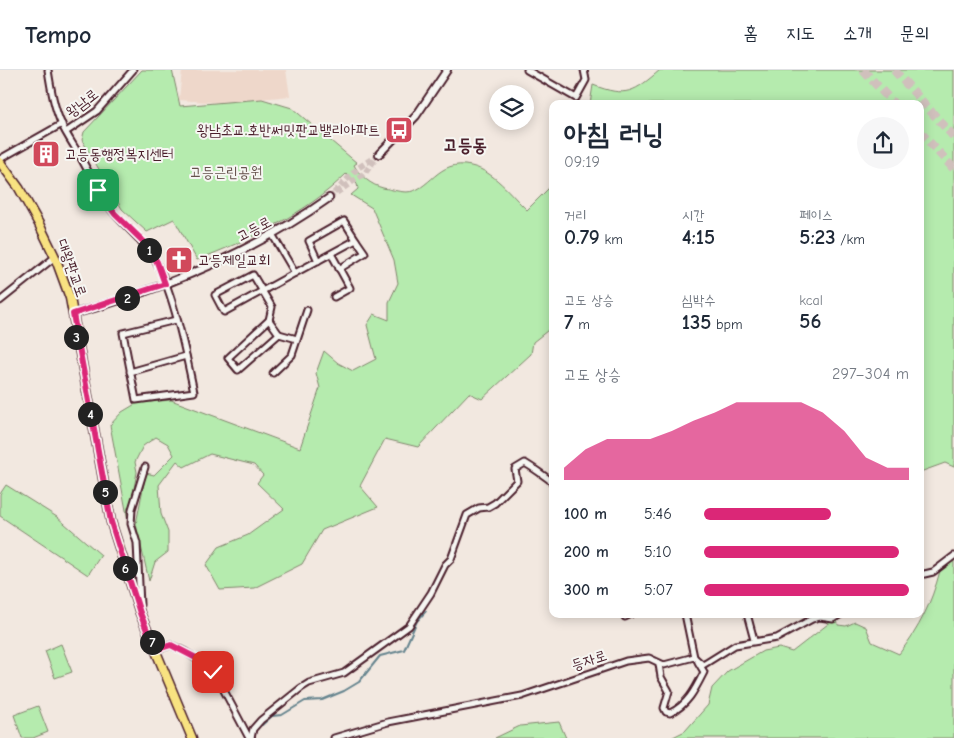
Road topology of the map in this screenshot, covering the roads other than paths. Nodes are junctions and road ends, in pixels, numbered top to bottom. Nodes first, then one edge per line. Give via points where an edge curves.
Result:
1 (48, 70) edge
2 (133, 70) edge
3 (447, 70) edge
4 (526, 70) edge
5 (584, 70) edge
6 (62, 124) junction
7 (66, 132) junction
8 (380, 154) tunnel mouth
9 (0, 161) edge
10 (329, 198) tunnel mouth
11 (272, 234) junction
12 (356, 240) junction
13 (55, 257) junction
14 (333, 257) dead end
15 (318, 261) junction
16 (339, 269) junction
17 (295, 273) junction
18 (165, 284) junction
19 (263, 291) junction
20 (334, 297) dead end
21 (0, 301) edge
22 (307, 310) dead end
23 (73, 314) junction
24 (176, 320) junction
25 (269, 320) junction
26 (279, 334) junction
27 (297, 339) junction
28 (186, 356) junction
29 (130, 372) junction
30 (273, 373) dead end
31 (145, 467) dead end
32 (549, 480) edge
33 (954, 556) edge
34 (924, 574) edge
35 (140, 613) junction
36 (687, 618) edge
37 (748, 618) edge
38 (816, 618) edge
39 (754, 640) junction
40 (155, 650) junction
41 (694, 657) junction
42 (659, 664) junction
43 (192, 738) edge
44 (250, 738) edge
45 (334, 738) edge

1 - 6 street
2 - 7 street, 왕남로 via 97,111
3 - 8 street via 416,116
4 - 5 street via 576,98 586,80
6 - 7 street
6 - 9 street, 왕남로
7 - 18 street via 115,214 147,245
9 - 13 main road, 대왕판교로 via 19,188
10 - 11 street, 고등로
11 - 17 street
11 - 18 street, 고등로 via 189,276
12 - 15 street
12 - 15 street via 344,221 309,241
12 - 16 street via 365,253
13 - 21 street
13 - 23 main road, 대왕판교로
14 - 16 street
15 - 17 street
16 - 20 street via 350,288
17 - 19 street
18 - 23 street, 고등로
18 - 24 street
19 - 19 street via 224,312 214,295 253,275
19 - 25 street via 272,307
22 - 27 street
23 - 35 main road, 대왕판교로 via 111,522
24 - 28 street
24 - 29 street via 123,333
25 - 26 street
25 - 26 street via 228,358 238,370
26 - 27 street
27 - 30 street via 292,355
28 - 29 street
28 - 29 street via 194,392 136,400
31 - 35 street via 132,509 131,524 137,543
32 - 44 street via 525,463 515,469 517,481 504,495 488,507 467,515 451,559 409,626 344,673 301,688 261,720 252,729
33 - 34 street via 933,572
35 - 40 main road, 대왕판교로
36 - 41 street
37 - 39 street
38 - 39 street, 등자로 via 777,638
39 - 41 street, 등자로 via 728,648 703,665
40 - 43 main road, 대왕판교로
40 - 44 street via 171,645 206,665 219,681
41 - 42 street, 등자로
41 - 42 street via 704,672 687,700 670,713 664,708 669,691
42 - 45 street, 등자로 via 649,658 626,661 522,696 388,722

